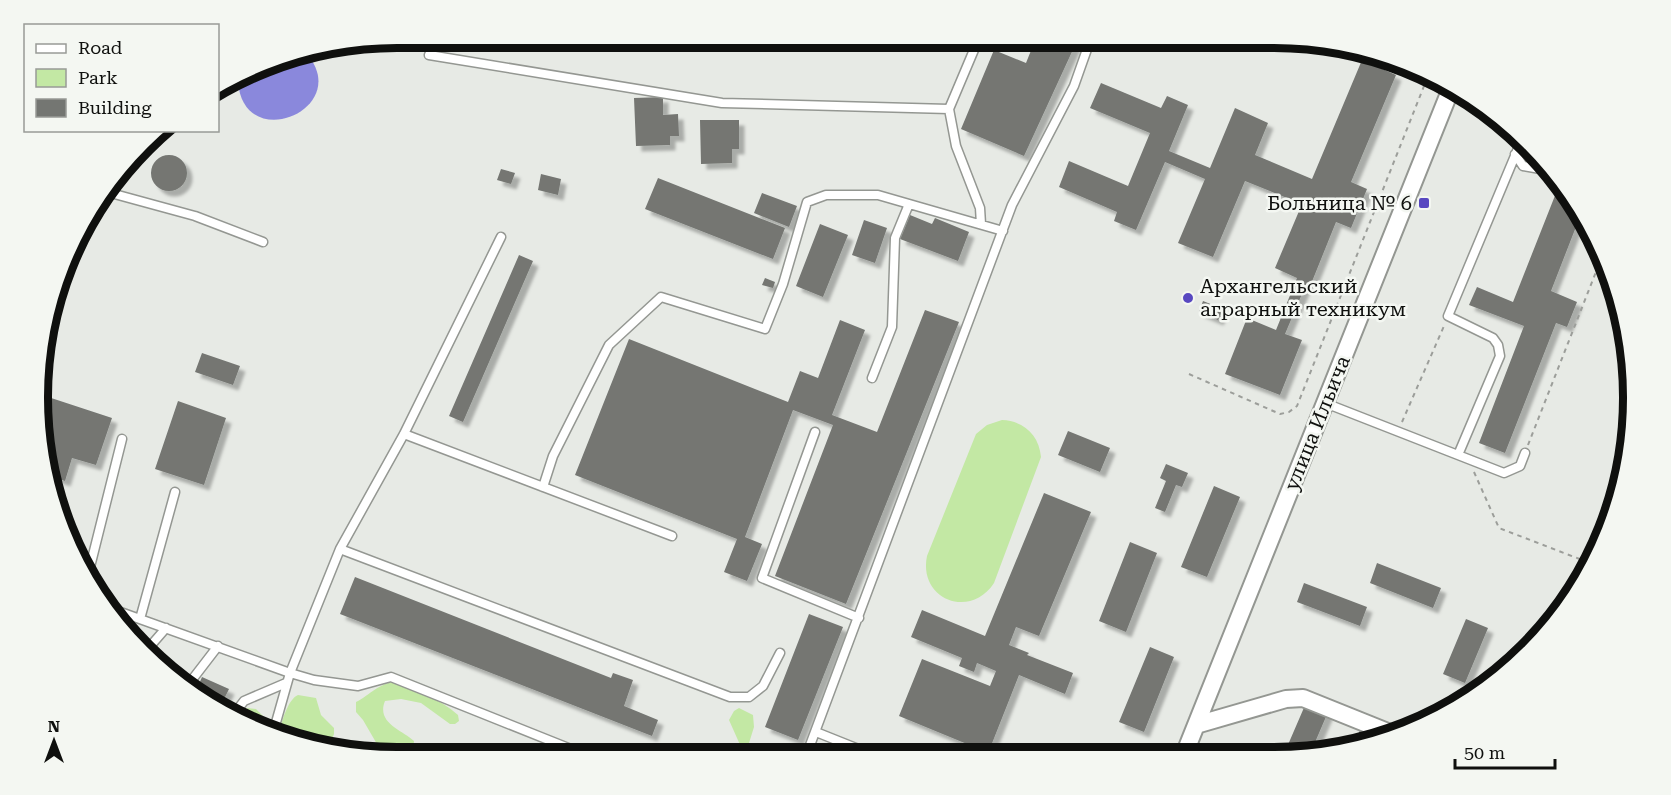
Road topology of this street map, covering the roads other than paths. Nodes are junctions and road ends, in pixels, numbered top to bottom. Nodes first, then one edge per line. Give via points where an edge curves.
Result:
1 (975, 48) edge
2 (1087, 48) edge
3 (429, 55) dead end
4 (1448, 95) edge
5 (949, 109) junction
6 (1518, 147) edge
7 (1515, 154) junction
8 (1537, 168) edge
9 (114, 194) edge
10 (909, 204) junction
11 (981, 224) junction
12 (1003, 231) junction
13 (501, 237) dead end
14 (262, 242) dead end
15 (872, 378) dead end
16 (1325, 403) junction
17 (815, 432) dead end
18 (404, 434) junction
19 (122, 438) dead end
20 (1525, 453) road end
21 (1458, 455) junction
22 (543, 487) junction
23 (175, 492) dead end
24 (672, 536) dead end
25 (340, 549) junction
26 (91, 564) edge
27 (122, 613) edge
28 (859, 618) junction
29 (140, 619) junction
30 (166, 628) junction
31 (151, 646) edge
32 (218, 646) junction
33 (780, 653) dead end
34 (290, 672) junction
35 (192, 680) edge
36 (286, 683) junction
37 (238, 708) edge
38 (275, 724) edge
39 (1196, 725) junction
40 (1381, 729) edge
41 (816, 732) junction
42 (564, 747) edge
43 (810, 747) edge
44 (854, 747) edge
45 (1187, 747) edge

1 - 5 lane
2 - 12 lane via 1074,86 1011,205
3 - 5 lane via 722,103
4 - 16 street, улица Ильича
5 - 11 lane via 956,146 980,208
6 - 7 lane
7 - 8 lane via 1523,166
7 - 21 lane via 1448,316 1493,338 1500,356
9 - 14 lane via 195,216
10 - 11 lane
10 - 15 lane via 895,238 892,327
10 - 22 lane via 879,195 826,195 807,202 765,329 661,297 609,345 553,456
11 - 12 lane
12 - 28 lane
13 - 18 lane
16 - 21 lane
16 - 39 street, улица Ильича
17 - 28 lane via 762,578
18 - 22 lane
18 - 25 lane
19 - 26 lane
20 - 21 lane via 1520,466 1504,473
22 - 24 lane
23 - 29 lane
25 - 33 lane via 730,698 749,697 763,686
25 - 34 lane
27 - 29 lane
28 - 41 lane
29 - 30 lane
30 - 31 lane
30 - 32 lane
32 - 34 lane
32 - 35 lane
34 - 36 lane
34 - 42 lane via 358,686 391,677
36 - 37 lane via 244,701
36 - 38 lane
39 - 40 street via 1286,699 1303,698
39 - 45 street, улица Ильича
41 - 43 lane
41 - 44 lane

